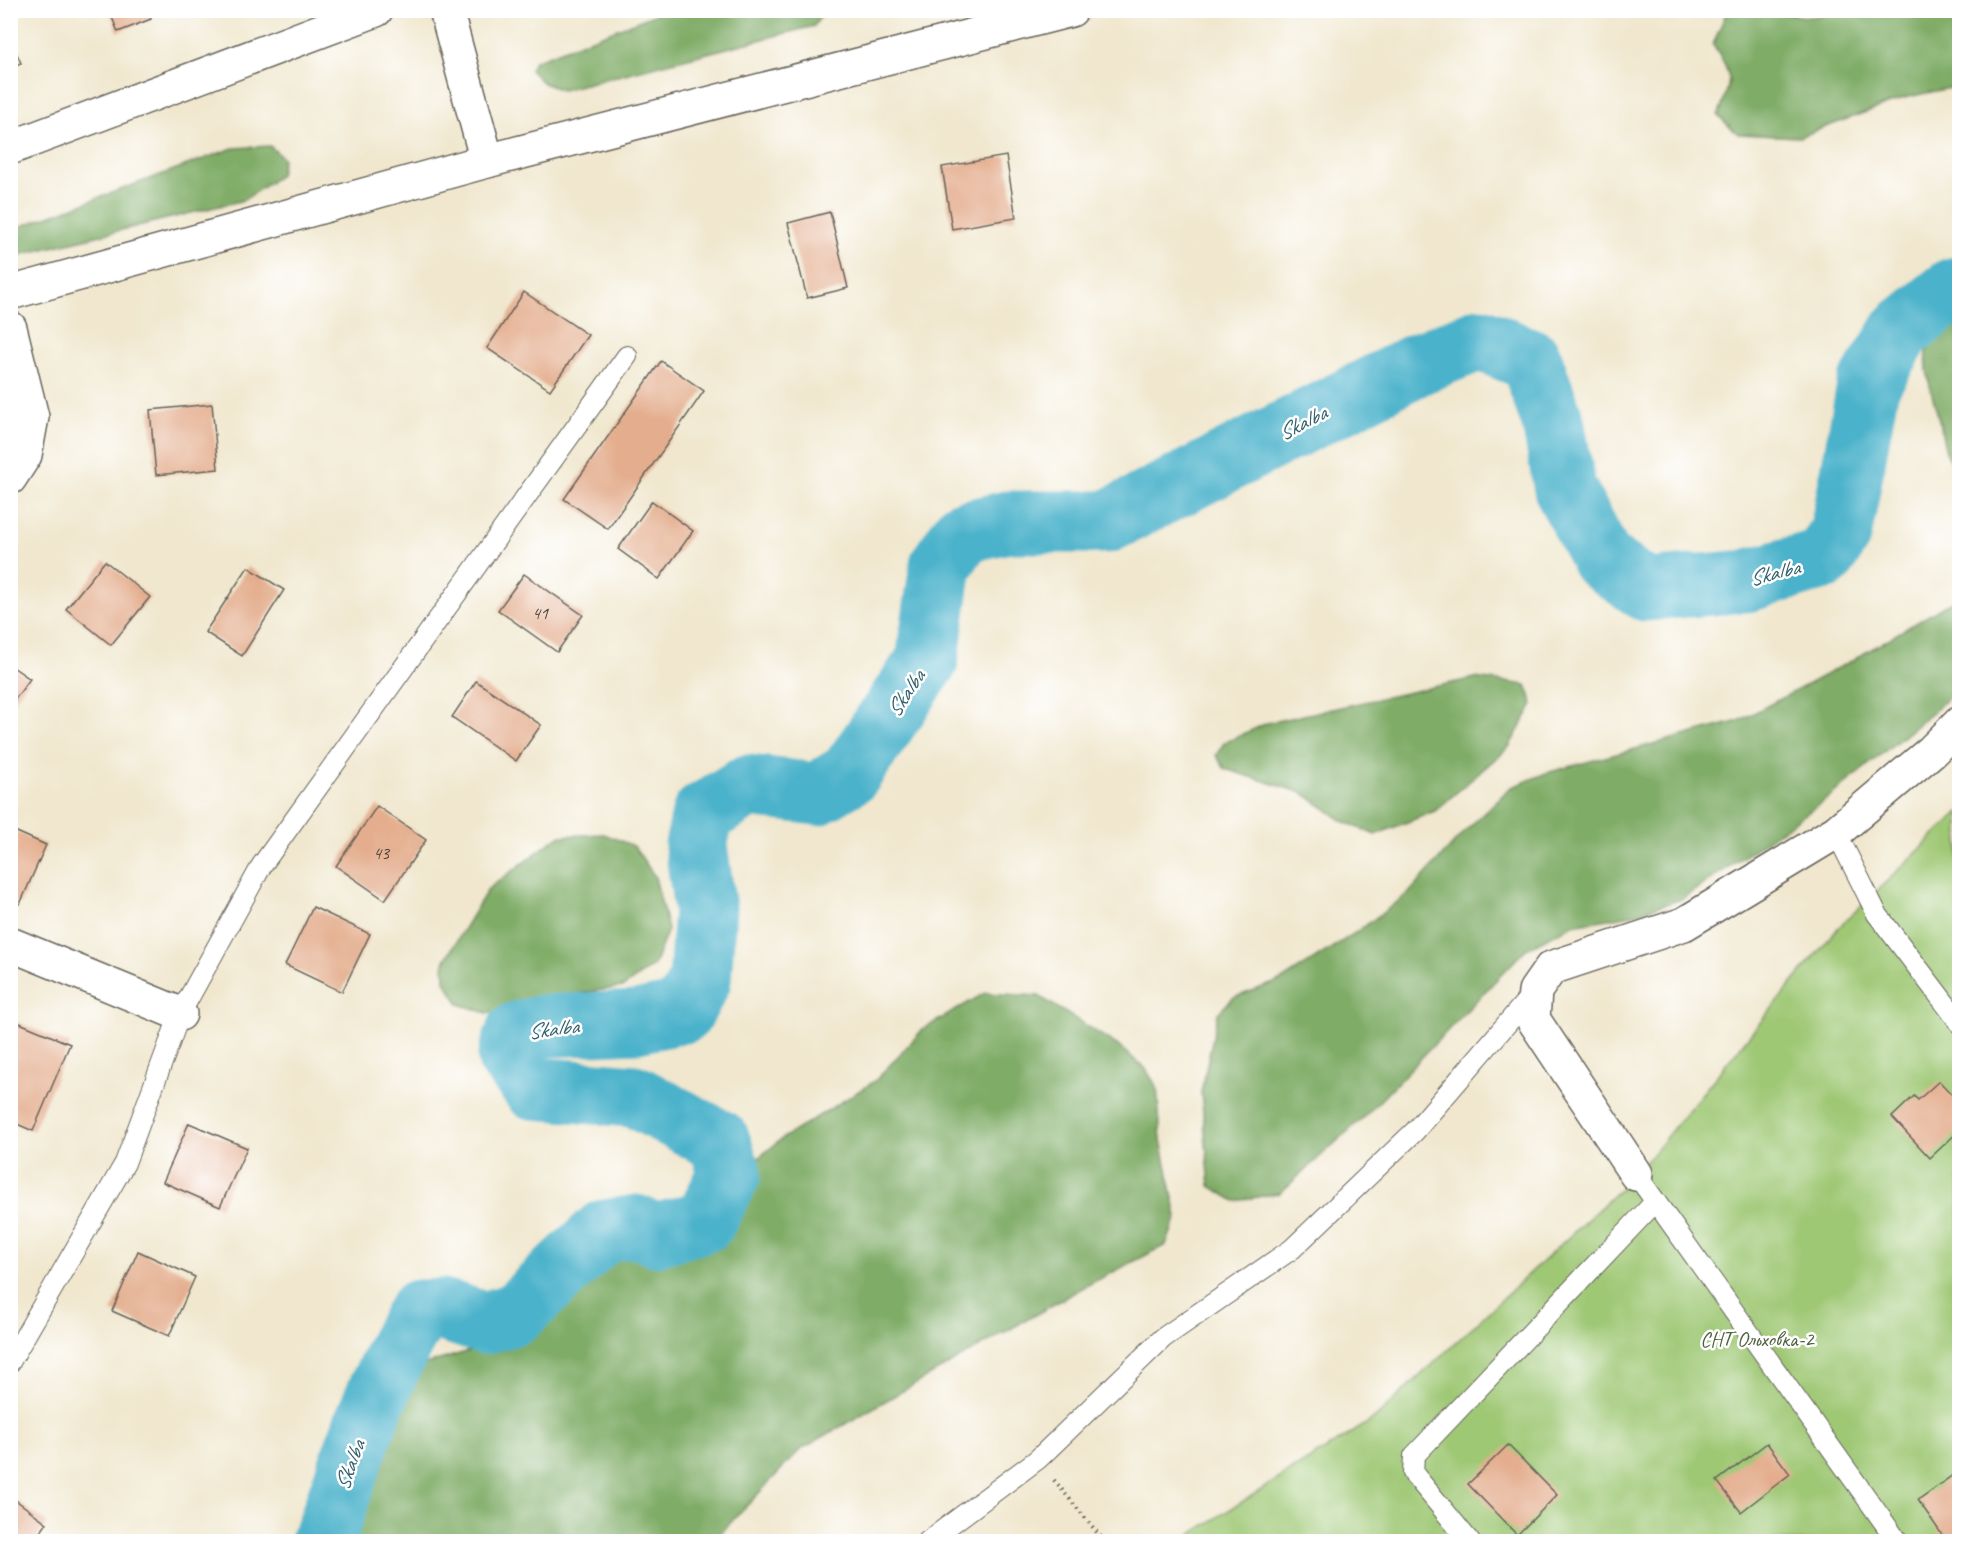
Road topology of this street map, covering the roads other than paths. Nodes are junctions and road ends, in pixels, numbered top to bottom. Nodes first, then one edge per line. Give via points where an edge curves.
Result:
1 (376, 10) edge
2 (446, 10) edge
3 (1071, 10) edge
4 (10, 148) edge
5 (487, 161) junction
6 (10, 293) edge
7 (10, 328) edge
8 (627, 356) dead end
9 (10, 478) edge
10 (1959, 723) edge
11 (1836, 832) junction
12 (10, 944) edge
13 (1535, 991) junction
14 (180, 1014) junction
15 (1959, 1023) edge
16 (1636, 1174) joint
17 (1655, 1202) junction
18 (10, 1362) edge
19 (927, 1542) edge
20 (1470, 1542) edge
21 (1898, 1542) edge

1 - 4 street
2 - 5 street
3 - 5 street
5 - 6 street
7 - 9 street via 32,417 25,455
8 - 14 lane via 262,865
10 - 11 street via 1932,751
11 - 13 street via 1683,924 1551,968
11 - 15 lane via 1877,914
12 - 14 street
13 - 16 street via 1533,1019
13 - 19 lane via 1415,1131 1292,1250 1163,1338 1038,1459
14 - 18 lane via 125,1162
16 - 17 lane
17 - 20 lane via 1414,1456 1413,1473
17 - 21 lane

